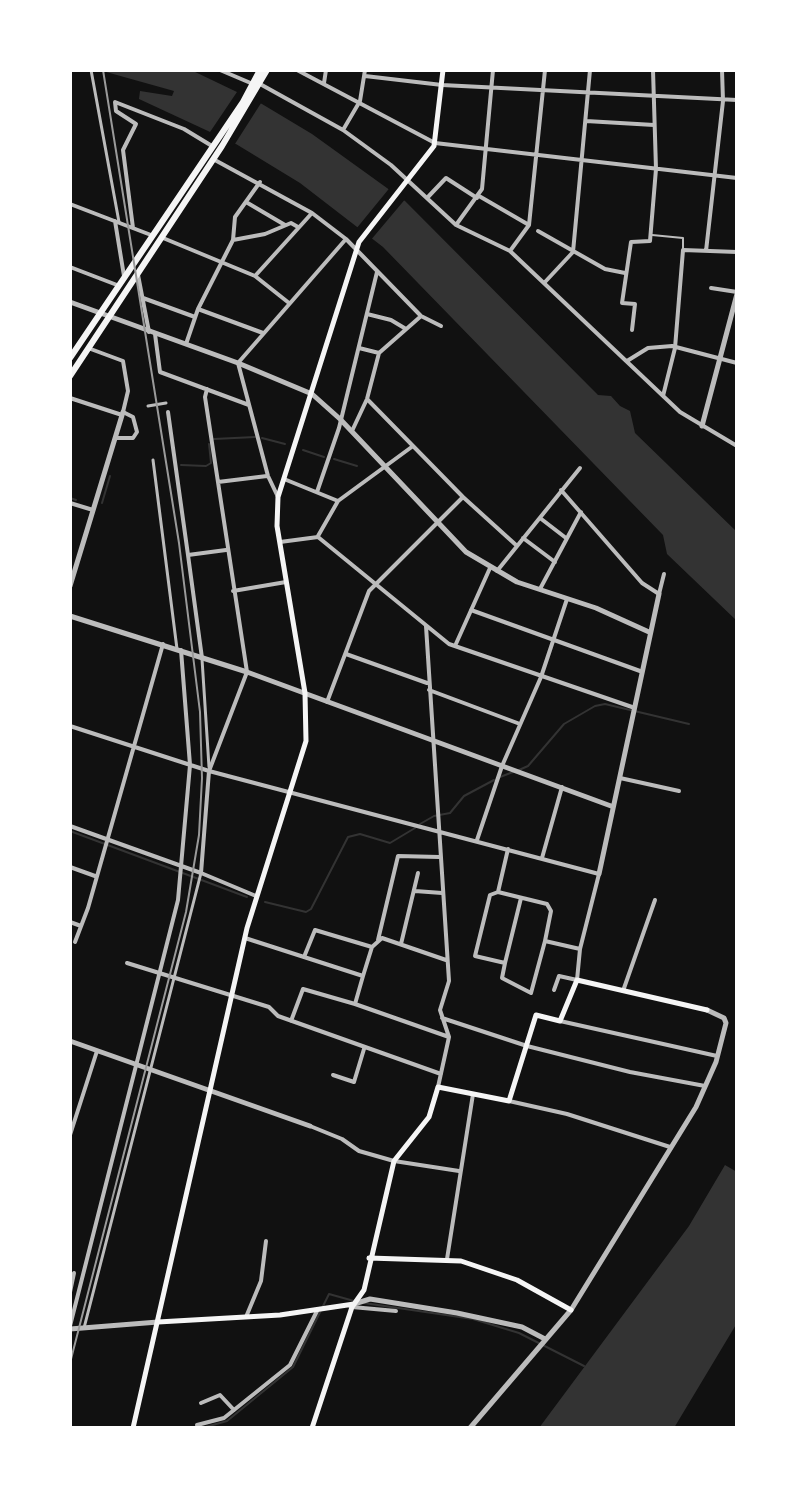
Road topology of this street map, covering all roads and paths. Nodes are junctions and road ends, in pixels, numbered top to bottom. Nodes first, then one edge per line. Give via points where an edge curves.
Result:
1 (91, 70) edge
2 (220, 70) edge
3 (260, 70) edge
4 (267, 70) edge
5 (297, 70) edge
6 (326, 70) edge
7 (399, 70) edge
8 (443, 70) edge
9 (493, 70) edge
10 (545, 70) edge
11 (590, 70) edge
12 (653, 70) edge
13 (722, 70) edge
14 (365, 73) edge
15 (398, 79) junction
16 (324, 83) junction
17 (442, 85) junction
18 (256, 86) junction
19 (492, 86) junction
20 (543, 90) junction
21 (588, 92) junction
22 (654, 96) junction
23 (737, 100) edge
24 (360, 101) junction
25 (723, 101) junction
26 (586, 121) junction
27 (654, 125) junction
28 (343, 130) junction
29 (435, 143) junction
30 (216, 145) junction
31 (486, 150) junction
32 (536, 156) junction
33 (213, 159) junction
34 (582, 161) junction
35 (656, 169) junction
36 (715, 176) junction
37 (737, 178) edge
38 (260, 182) junction
39 (406, 182) junction
40 (478, 197) junction
41 (427, 198) junction
42 (246, 202) junction
43 (70, 204) edge
44 (312, 213) junction
45 (117, 222) junction
46 (285, 225) junction
47 (456, 225) junction
48 (529, 225) junction
49 (133, 228) junction
50 (299, 228) junction
51 (538, 231) dead end
52 (151, 235) junction
53 (651, 235) junction
54 (160, 237) junction
55 (346, 239) junction
56 (233, 240) junction
57 (356, 249) junction
58 (683, 250) junction
59 (510, 251) junction
60 (706, 251) junction
61 (573, 252) junction
62 (737, 252) edge
63 (221, 262) junction
64 (70, 267) edge
65 (377, 272) junction
66 (136, 273) junction
67 (625, 273) junction
68 (124, 276) junction
69 (255, 276) junction
70 (545, 282) junction
71 (117, 285) junction
72 (711, 288) dead end
73 (737, 293) edge
74 (143, 298) junction
75 (70, 302) edge
76 (290, 303) junction
77 (198, 309) junction
78 (100, 313) junction
79 (367, 314) junction
80 (110, 316) junction
81 (421, 316) junction
82 (195, 317) junction
83 (441, 326) dead end
84 (406, 329) junction
85 (632, 330) dead end
86 (152, 333) junction
87 (263, 333) junction
88 (186, 344) junction
89 (88, 348) junction
90 (359, 348) junction
91 (675, 348) junction
92 (379, 353) junction
93 (70, 358) edge
94 (720, 359) junction
95 (627, 361) junction
96 (238, 363) junction
97 (737, 363) edge
98 (70, 376) edge
99 (207, 389) junction
100 (312, 394) junction
101 (663, 396) junction
102 (70, 398) edge
103 (367, 399) junction
104 (166, 403) dead end
105 (152, 405) dead end
106 (249, 405) junction
107 (168, 412) dead end
108 (123, 414) junction
109 (340, 419) junction
110 (702, 426) junction
111 (352, 431) junction
112 (115, 437) junction
113 (413, 446) junction
114 (737, 446) edge
115 (153, 460) dead end
116 (385, 467) junction
117 (580, 468) dead end
118 (268, 476) junction
119 (284, 479) junction
120 (218, 482) junction
121 (561, 490) junction
122 (317, 492) junction
123 (278, 497) junction
124 (463, 497) junction
125 (338, 501) junction
126 (70, 503) edge
127 (93, 510) junction
128 (581, 512) junction
129 (540, 518) junction
130 (437, 523) junction
131 (318, 537) junction
132 (523, 538) junction
133 (566, 538) junction
134 (280, 542) junction
135 (516, 545) junction
136 (227, 550) junction
137 (188, 555) junction
138 (555, 562) junction
139 (493, 569) junction
140 (664, 574) dead end
141 (286, 582) junction
142 (375, 583) junction
143 (70, 586) edge
144 (540, 589) junction
145 (233, 591) junction
146 (659, 594) junction
147 (567, 599) junction
148 (471, 610) junction
149 (70, 616) edge
150 (426, 626) junction
151 (649, 632) junction
152 (554, 640) junction
153 (163, 644) junction
154 (455, 646) junction
155 (179, 650) junction
156 (346, 654) junction
157 (202, 658) junction
158 (640, 671) junction
159 (247, 672) junction
160 (541, 677) junction
161 (428, 687) junction
162 (305, 693) junction
163 (327, 702) junction
164 (632, 707) junction
165 (520, 724) junction
166 (70, 726) edge
167 (431, 740) junction
168 (134, 747) junction
169 (190, 765) junction
170 (502, 766) junction
171 (209, 771) junction
172 (617, 778) junction
173 (562, 787) junction
174 (679, 791) dead end
175 (292, 793) junction
176 (611, 806) junction
177 (70, 826) edge
178 (438, 832) junction
179 (106, 839) junction
180 (476, 841) junction
181 (508, 849) junction
182 (439, 857) junction
183 (542, 858) junction
184 (70, 867) edge
185 (183, 867) junction
186 (201, 873) junction
187 (418, 873) dead end
188 (599, 874) junction
189 (95, 876) junction
190 (415, 891) junction
191 (498, 892) junction
192 (442, 893) junction
193 (256, 896) junction
194 (521, 898) junction
195 (655, 900) dead end
196 (70, 922) edge
197 (81, 926) junction
198 (245, 938) junction
199 (378, 940) junction
200 (545, 941) junction
201 (75, 942) dead end
202 (401, 944) junction
203 (372, 947) junction
204 (580, 949) junction
205 (304, 957) junction
206 (446, 960) junction
207 (127, 963) dead end
208 (505, 963) junction
209 (161, 976) junction
210 (363, 976) junction
211 (175, 980) junction
212 (577, 980) junction
213 (554, 990) dead end
214 (623, 991) junction
215 (232, 995) junction
216 (355, 1004) junction
217 (707, 1010) joint
218 (442, 1018) junction
219 (291, 1021) junction
220 (560, 1021) junction
221 (449, 1037) junction
222 (70, 1041) edge
223 (527, 1046) junction
224 (364, 1048) junction
225 (97, 1051) junction
226 (717, 1056) junction
227 (138, 1066) junction
228 (151, 1070) junction
229 (441, 1074) junction
230 (333, 1075) dead end
231 (438, 1087) junction
232 (707, 1087) junction
233 (210, 1091) junction
234 (473, 1094) junction
235 (509, 1101) junction
236 (310, 1126) joint
237 (70, 1135) edge
238 (670, 1147) junction
239 (394, 1161) junction
240 (459, 1171) junction
241 (266, 1241) dead end
242 (369, 1258) junction
243 (447, 1259) junction
244 (74, 1273) dead end
245 (70, 1293) edge
246 (78, 1297) junction
247 (357, 1303) junction
248 (318, 1309) junction
249 (571, 1310) junction
250 (396, 1311) dead end
251 (246, 1317) junction
252 (158, 1322) junction
253 (70, 1328) edge
254 (84, 1328) junction
255 (545, 1339) junction
256 (201, 1403) dead end
257 (234, 1410) junction
258 (224, 1418) junction
259 (197, 1425) dead end
260 (133, 1428) edge
261 (223, 1428) edge
262 (312, 1428) edge
263 (470, 1428) edge

1 - 45 street
2 - 18 street
3 - 18 highway
4 - 18 highway
5 - 16 street
6 - 16 street
7 - 15 street
8 - 17 main road
9 - 19 street
10 - 20 street
11 - 21 street
12 - 22 street
13 - 25 street
14 - 15 street
14 - 24 street
15 - 17 street
16 - 24 street
17 - 19 street
17 - 29 main road
18 - 28 street
18 - 30 highway
19 - 20 street
19 - 31 street
20 - 21 street
20 - 32 street
21 - 22 street
21 - 26 street
22 - 25 street
22 - 27 street
23 - 25 street
24 - 28 street
24 - 29 street
25 - 36 street
26 - 27 street
26 - 34 street
27 - 35 street
28 - 39 street
29 - 31 street
29 - 39 main road
30 - 33 highway
30 - 49 street via 115,102 116,111 136,124 123,150
30 - 52 highway
31 - 32 street
31 - 40 street
32 - 34 street
32 - 48 street
33 - 38 street
33 - 54 highway
34 - 35 street
34 - 61 street
35 - 36 street
35 - 53 street
36 - 37 street
36 - 60 street
38 - 42 street
38 - 44 street
39 - 41 street
39 - 57 main road
40 - 41 street via 446,178
40 - 47 street
40 - 48 street
41 - 47 street
42 - 46 street
42 - 56 street via 235,217
43 - 45 street
44 - 50 street
44 - 55 street
45 - 49 street
45 - 68 street
46 - 50 street
46 - 56 street
47 - 59 street
48 - 59 street
49 - 52 street
50 - 69 street
51 - 61 street
52 - 68 highway
53 - 58 lane via 683,238
53 - 67 street via 650,241 631,242
54 - 63 street
54 - 66 highway
55 - 57 street
55 - 76 street
56 - 63 street
57 - 65 street
57 - 100 main road
58 - 60 street
58 - 91 street
59 - 70 street
60 - 62 street
61 - 67 street
61 - 70 street
63 - 69 street
63 - 77 street
64 - 71 street
65 - 79 street
65 - 81 street
66 - 74 street
66 - 80 highway
67 - 85 street via 622,303 635,304
68 - 71 highway
69 - 76 street
70 - 95 street
71 - 78 highway
72 - 73 street
73 - 94 street
74 - 82 street
74 - 86 street
75 - 78 street
76 - 87 street
77 - 82 street
77 - 87 street
78 - 80 street
78 - 93 highway
79 - 84 street
79 - 90 street
80 - 86 street
80 - 89 highway
81 - 83 street
81 - 84 street
82 - 88 street
84 - 92 street
86 - 88 street
86 - 99 street via 160,372
87 - 96 street
88 - 96 street
89 - 98 highway
89 - 108 street via 123,361 128,391
90 - 92 street
90 - 109 street
91 - 94 street
91 - 95 street via 648,348
91 - 101 street
92 - 103 street
94 - 97 street
94 - 110 street
95 - 101 street
96 - 100 street
96 - 106 street
99 - 106 street
99 - 120 street
100 - 109 street
100 - 119 main road
101 - 110 street
102 - 108 street
103 - 111 street
103 - 113 street
104 - 105 street
106 - 118 street
107 - 137 street
108 - 112 street
108 - 112 street via 133,417 137,432 133,438
109 - 111 street
109 - 122 street
110 - 114 street
111 - 116 street
112 - 127 street
113 - 116 street
113 - 124 street
115 - 155 street
116 - 125 street
116 - 130 street
117 - 121 street
118 - 120 street
118 - 123 street
119 - 122 street
119 - 123 main road
120 - 136 street
121 - 128 street
121 - 129 street
122 - 125 street
123 - 134 main road
124 - 130 street
124 - 135 street
125 - 131 street
126 - 127 street
127 - 143 street
128 - 133 street
128 - 146 street via 642,583
129 - 132 street
129 - 133 street
130 - 139 street via 466,552
130 - 142 street
131 - 134 street
131 - 142 street
132 - 135 street
132 - 138 street
133 - 138 street
134 - 141 main road
135 - 139 street
136 - 137 street
136 - 145 street
137 - 157 street
138 - 144 street
139 - 144 street
139 - 148 street
140 - 146 street
141 - 145 street
141 - 162 main road
142 - 150 street
142 - 156 street
144 - 147 street
145 - 159 street
146 - 151 street
147 - 151 street
147 - 152 street
148 - 152 street
148 - 154 street
149 - 153 street
150 - 154 street
150 - 161 street
151 - 158 street
152 - 158 street
152 - 160 street
153 - 155 street
153 - 168 street
154 - 160 street
155 - 157 street
155 - 169 street
156 - 161 street
156 - 163 street
157 - 159 street
157 - 171 street
158 - 164 street
159 - 162 street
159 - 171 street
160 - 164 street
160 - 165 street
161 - 165 street
161 - 167 street
162 - 163 street
162 - 175 main road via 306,741
163 - 167 street
164 - 172 street
165 - 170 street
166 - 168 street
167 - 170 street
167 - 178 street
168 - 169 street
168 - 179 street
169 - 171 street
169 - 185 street
170 - 173 street
170 - 180 street
171 - 175 street
171 - 186 street
172 - 174 street
172 - 176 street
173 - 176 street
173 - 183 street
175 - 178 street
175 - 193 main road
176 - 188 street
177 - 179 street
178 - 180 street
178 - 182 street
179 - 185 street
179 - 189 street
180 - 181 street
181 - 183 street
181 - 191 street
182 - 192 street
182 - 199 street via 398,856
183 - 188 street
184 - 189 street
185 - 186 street
185 - 209 street
186 - 193 street
186 - 211 street
187 - 190 street
188 - 204 street
189 - 197 street
190 - 192 street
190 - 202 street
191 - 194 street
191 - 208 street via 490,895 475,956
192 - 206 street
193 - 198 main road
194 - 200 street via 547,904 551,911
194 - 208 street
195 - 214 street
196 - 197 street
197 - 201 street
198 - 205 street
198 - 215 main road
199 - 202 street
199 - 203 street
200 - 204 street
200 - 208 street via 531,993 502,978
202 - 206 street
203 - 205 street via 315,930
203 - 210 street
204 - 212 street
205 - 210 street
206 - 218 street via 449,981
207 - 209 street
209 - 211 street
209 - 227 street
210 - 216 street
211 - 215 street
211 - 228 street
212 - 213 street via 559,976
212 - 214 main road
212 - 220 main road
214 - 217 main road
215 - 219 street
215 - 233 main road
216 - 219 street via 303,989
216 - 221 street
217 - 226 street via 726,1023
218 - 221 street
218 - 223 street
219 - 224 street
220 - 223 main road via 536,1015
220 - 226 street
221 - 229 street
222 - 225 street
223 - 232 street
223 - 235 main road
224 - 229 street
224 - 230 street via 354,1082
225 - 227 street
225 - 237 street
226 - 232 street
227 - 228 street
227 - 246 street
228 - 233 street
228 - 254 street
229 - 231 street
231 - 234 main road
231 - 239 main road via 429,1117
232 - 238 street
233 - 236 street
233 - 252 main road
234 - 235 main road
234 - 240 street
235 - 238 street
236 - 239 street via 359,1151
238 - 249 street
239 - 240 street
239 - 242 main road
240 - 243 street
241 - 251 street via 261,1281
242 - 243 main road
242 - 247 main road
243 - 249 main road via 486,1267
244 - 245 street
245 - 246 street
246 - 253 street
247 - 248 main road
247 - 250 street
247 - 255 street via 370,1299 483,1318
247 - 262 main road
248 - 251 main road
248 - 257 street via 290,1365
249 - 255 street
251 - 252 main road
252 - 254 street
252 - 260 main road
253 - 254 street
255 - 263 street
256 - 257 street via 220,1395
257 - 258 street
258 - 259 street
258 - 261 street

